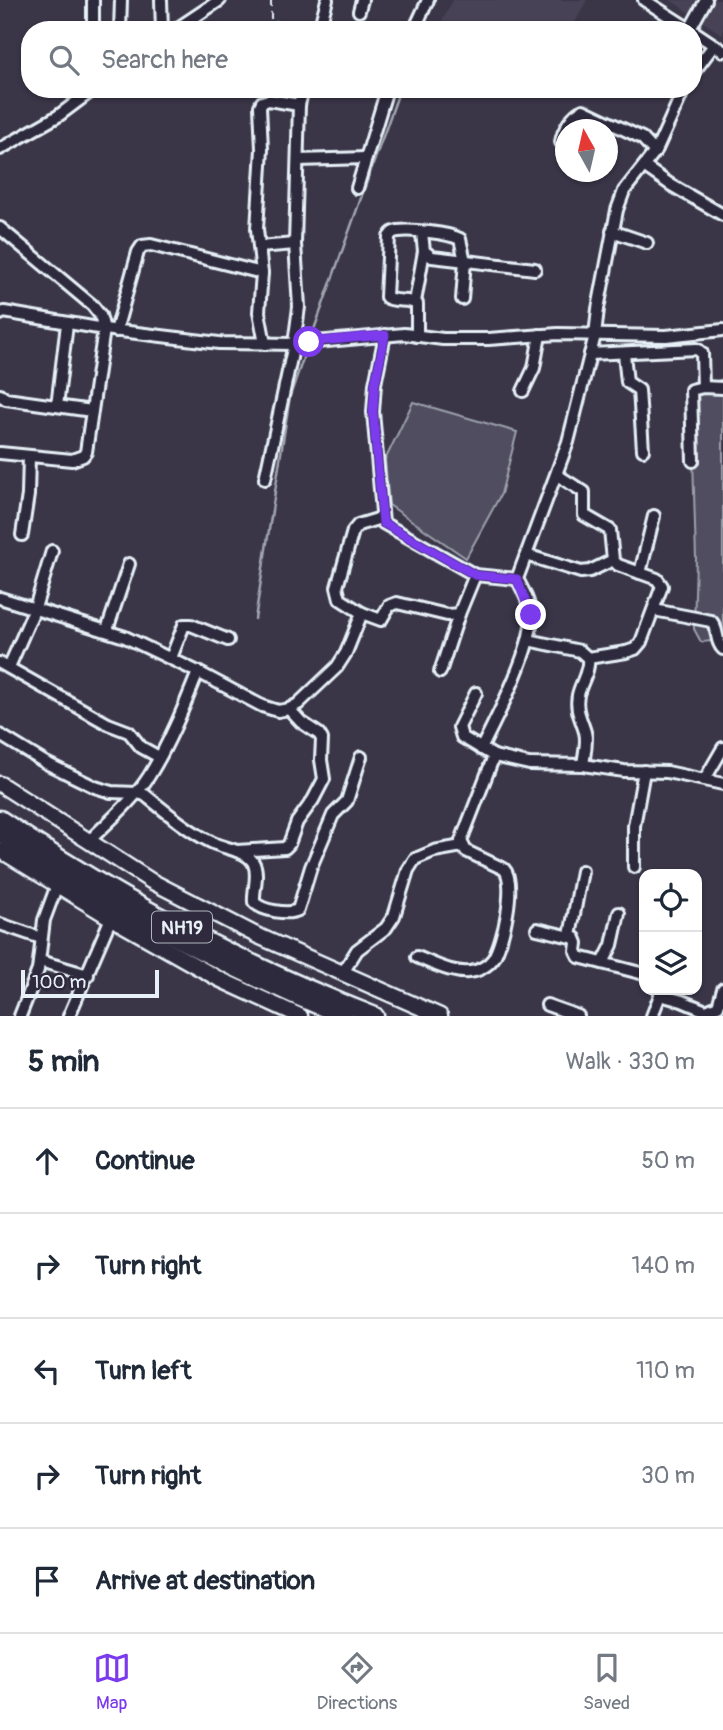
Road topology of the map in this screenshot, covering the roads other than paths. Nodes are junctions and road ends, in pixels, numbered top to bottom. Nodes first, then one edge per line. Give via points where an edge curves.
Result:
1 (93, 0) edge
2 (121, 0) edge
3 (160, 0) edge
4 (220, 0) edge
5 (327, 0) edge
6 (428, 0) edge
7 (644, 0) edge
8 (706, 0) edge
9 (93, 21) edge
10 (120, 21) edge
11 (161, 21) edge
12 (187, 21) edge
13 (321, 21) edge
14 (418, 21) edge
15 (677, 21) edge
16 (696, 21) edge
17 (702, 37) edge
18 (718, 48) edge
19 (702, 64) edge
20 (82, 98) edge
21 (301, 98) edge
22 (384, 98) edge
23 (680, 98) edge
24 (299, 105) junction
25 (572, 119) edge
26 (602, 119) edge
27 (618, 127) edge
28 (0, 149) edge
29 (655, 152) junction
30 (366, 158) junction
31 (298, 160) junction
32 (645, 167) junction
33 (357, 188) dead end
34 (723, 215) edge
35 (0, 228) edge
36 (611, 230) junction
37 (422, 233) junction
38 (647, 243) dead end
39 (295, 244) junction
40 (260, 247) junction
41 (424, 251) junction
42 (465, 261) junction
43 (535, 269) dead end
44 (262, 273) junction
45 (462, 299) dead end
46 (415, 302) junction
47 (0, 314) edge
48 (67, 324) junction
49 (110, 330) junction
50 (723, 330) edge
51 (385, 335) junction
52 (540, 335) junction
53 (595, 335) junction
54 (417, 336) junction
55 (265, 344) junction
56 (294, 344) junction
57 (590, 354) junction
58 (624, 354) junction
59 (703, 387) junction
60 (723, 387) edge
61 (523, 391) dead end
62 (0, 395) edge
63 (57, 406) junction
64 (92, 411) junction
65 (643, 450) dead end
66 (0, 453) edge
67 (29, 456) junction
68 (694, 461) dead end
69 (557, 475) junction
70 (265, 478) dead end
71 (653, 516) dead end
72 (381, 518) junction
73 (22, 535) dead end
74 (52, 551) dead end
75 (526, 555) junction
76 (613, 560) junction
77 (129, 564) dead end
78 (640, 573) junction
79 (475, 575) junction
80 (517, 579) junction
81 (0, 598) edge
82 (35, 608) junction
83 (654, 610) junction
84 (362, 613) junction
85 (459, 614) junction
86 (107, 630) junction
87 (229, 640) dead end
88 (528, 640) junction
89 (723, 649) edge
90 (588, 658) junction
91 (171, 659) junction
92 (4, 665) edge
93 (440, 671) dead end
94 (198, 672) junction
95 (476, 693) dead end
96 (289, 709) junction
97 (0, 735) edge
98 (723, 748) edge
99 (481, 749) junction
100 (494, 756) junction
101 (159, 757) junction
102 (361, 757) dead end
103 (583, 765) junction
104 (644, 771) junction
105 (705, 779) junction
106 (723, 783) edge
107 (0, 784) edge
108 (137, 793) junction
109 (0, 819) edge
110 (0, 834) edge
111 (89, 841) junction
112 (462, 846) junction
113 (0, 850) edge
114 (234, 851) junction
115 (634, 867) dead end
116 (582, 871) dead end
117 (58, 885) junction
118 (619, 913) dead end
119 (111, 918) junction
120 (0, 924) edge
121 (537, 929) dead end
122 (570, 936) junction
123 (41, 938) junction
124 (417, 957) dead end
125 (40, 961) junction
126 (603, 963) junction
127 (639, 973) edge
128 (342, 974) junction
129 (88, 975) junction
130 (723, 989) edge
131 (660, 995) edge
132 (666, 995) edge
133 (547, 1005) dead end
134 (276, 1012) edge
135 (20, 1016) edge
136 (69, 1016) edge
137 (300, 1016) edge
138 (343, 1016) edge
139 (375, 1016) edge
140 (440, 1016) edge
141 (578, 1016) edge
142 (652, 1016) edge

1 - 9 street
2 - 10 street
3 - 11 street
4 - 12 street
5 - 13 street
6 - 14 street
7 - 15 street
8 - 16 street
17 - 18 street
18 - 19 street
20 - 28 street
21 - 24 street
22 - 30 street
23 - 29 street
24 - 31 street
24 - 40 street via 269,100 260,106
25 - 26 street via 583,110
27 - 29 street via 642,138
29 - 32 street
30 - 31 street
30 - 33 street
31 - 39 street
32 - 34 street
32 - 36 street via 624,191
35 - 49 street via 92,305
36 - 38 street
36 - 53 street
37 - 41 street
37 - 42 street via 460,239
37 - 46 street via 397,231 389,237 386,297
39 - 40 street
39 - 56 street via 299,307
40 - 44 street
41 - 42 street via 432,257
41 - 46 street
42 - 43 street
42 - 45 street
44 - 49 street via 142,246
44 - 55 street via 259,312
46 - 54 street via 419,308
47 - 48 street
48 - 49 street
48 - 63 street
49 - 55 street
49 - 64 street
50 - 53 street via 666,336
51 - 54 street
51 - 56 street
51 - 72 street via 373,412
52 - 53 street
52 - 54 street via 488,339
52 - 61 street via 534,368
53 - 57 street
55 - 56 street
56 - 70 street
57 - 58 street
57 - 69 street
58 - 59 street via 701,351
58 - 65 street via 627,382 635,386 640,398
59 - 60 street
59 - 68 street via 691,393
62 - 63 street
63 - 64 street
64 - 67 street via 83,456 72,460
66 - 67 street
67 - 73 street
69 - 75 street
69 - 76 street via 583,492 584,514 610,530
71 - 78 street
72 - 79 street
72 - 84 street via 353,531 337,587 340,599
74 - 82 street
75 - 76 street via 581,572
75 - 80 street
76 - 78 street
77 - 86 street
78 - 83 street via 661,582
79 - 80 street
79 - 85 street
80 - 88 street via 531,615
81 - 82 street
82 - 86 street
82 - 92 street
83 - 89 street via 711,621
83 - 90 street via 635,649
84 - 85 street via 380,620 389,606 397,603
84 - 96 street via 337,667
85 - 93 street
86 - 91 street
87 - 91 street via 184,625
88 - 90 street via 580,651
88 - 99 street
90 - 103 street via 577,706 586,735
91 - 94 street
92 - 101 street via 129,732 141,747
94 - 96 street via 262,706
94 - 101 street
95 - 99 street via 459,733
96 - 114 street via 322,738 324,779 285,848
97 - 108 street via 95,787
98 - 105 street
99 - 100 street
100 - 103 street via 529,764
100 - 112 street via 461,835
101 - 108 street
102 - 114 street via 347,801 333,814 295,912 258,906 252,860
103 - 104 street
104 - 105 street
104 - 115 street via 634,826
105 - 106 street
107 - 111 main road
108 - 111 street
108 - 114 street via 188,829
109 - 139 highway, NH19 via 152,912
110 - 138 highway, NH19 via 187,944
111 - 128 main road via 151,881
112 - 124 street via 509,874 497,950 492,961 463,972
112 - 128 street via 415,859 394,916 357,950
113 - 117 main road
116 - 122 street
117 - 119 main road
117 - 123 street
118 - 126 street
119 - 129 street
119 - 134 main road
120 - 123 street
121 - 122 street
122 - 126 street via 577,940 576,955
123 - 125 street
125 - 129 street
125 - 135 street
126 - 127 street
128 - 140 main road
129 - 136 street
130 - 132 street via 718,1006 706,1011
131 - 142 street
133 - 141 street
134 - 137 main road

